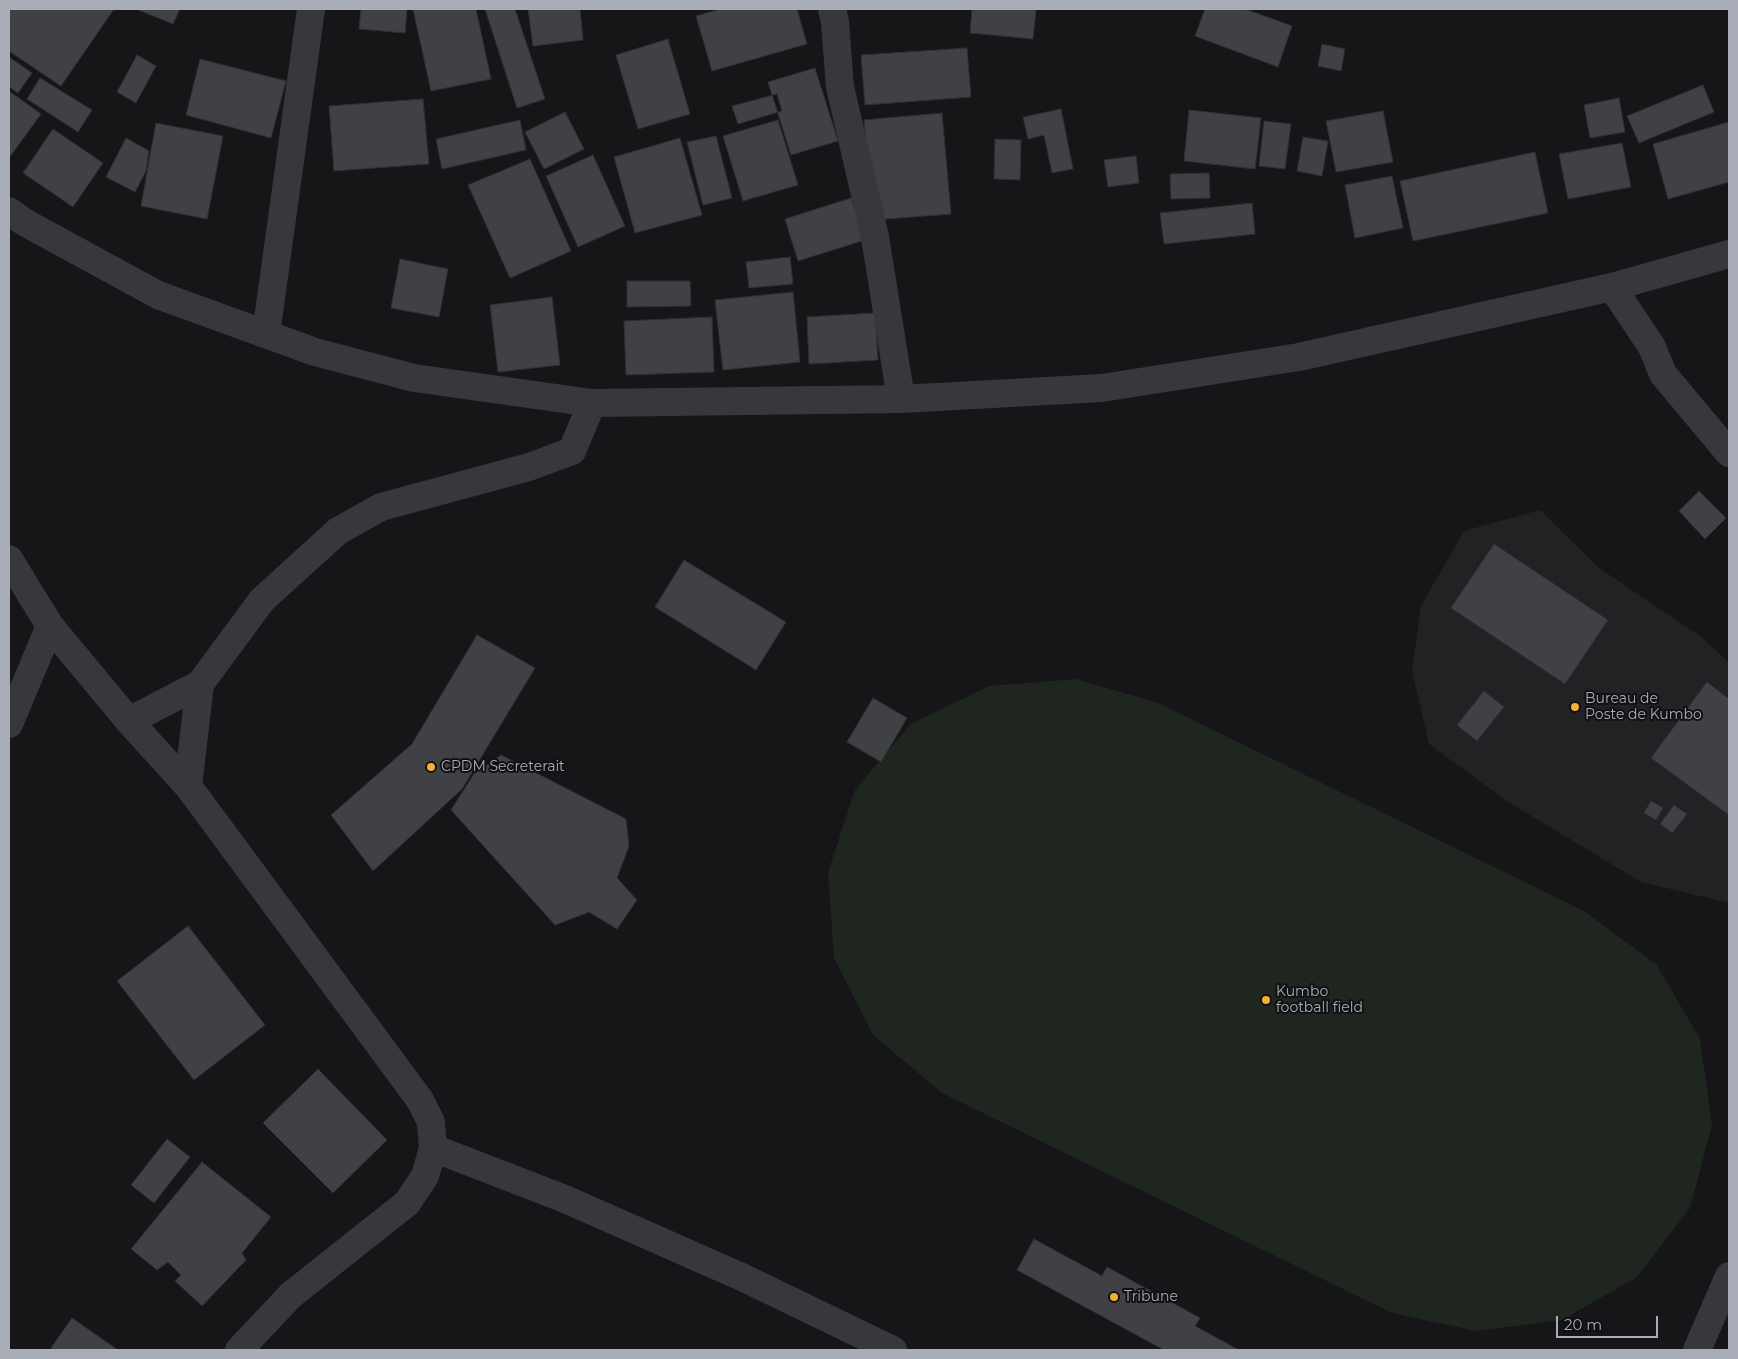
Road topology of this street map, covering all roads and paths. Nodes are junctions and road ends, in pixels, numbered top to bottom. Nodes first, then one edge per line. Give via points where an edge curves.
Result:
1 (312, 9) edge
2 (832, 9) edge
3 (9, 211) edge
4 (1729, 254) edge
5 (1612, 287) junction
6 (266, 334) junction
7 (901, 399) junction
8 (592, 403) junction
9 (1729, 452) edge
10 (9, 559) edge
11 (50, 626) junction
12 (200, 684) junction
13 (128, 721) junction
14 (9, 724) edge
15 (188, 786) junction
16 (433, 1148) junction
17 (1729, 1276) edge
18 (239, 1350) edge
19 (893, 1350) edge
20 (1697, 1350) edge

1 - 6 street
2 - 7 street via 840,87 875,237
3 - 6 street via 158,294
4 - 5 street
5 - 7 street via 1289,359 1102,388
5 - 9 street via 1652,348 1663,374
6 - 8 street via 314,352 414,378
7 - 8 street
8 - 12 street via 572,451 529,467 381,507 338,531 262,600
10 - 11 street
11 - 13 street
11 - 14 street
12 - 13 street
12 - 15 street
13 - 15 street
15 - 16 street via 420,1100 431,1122
16 - 18 street via 425,1176 407,1203 290,1295
16 - 19 street via 582,1206 744,1278
17 - 20 street

